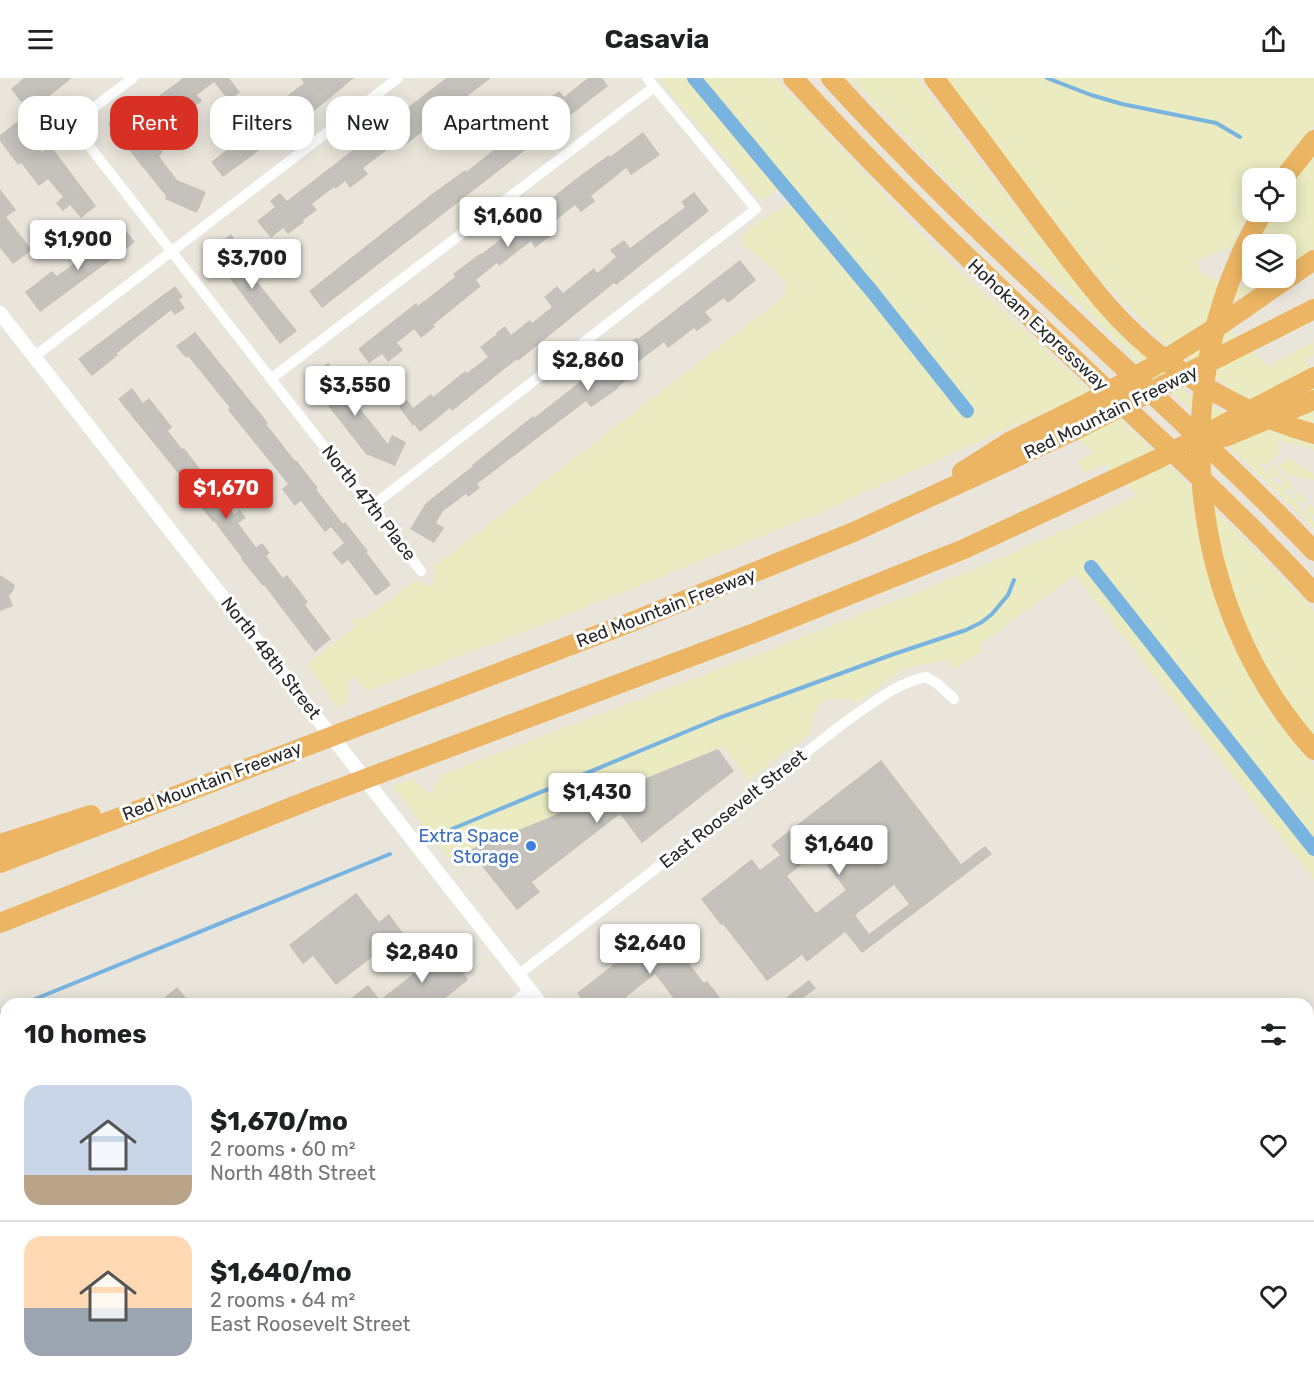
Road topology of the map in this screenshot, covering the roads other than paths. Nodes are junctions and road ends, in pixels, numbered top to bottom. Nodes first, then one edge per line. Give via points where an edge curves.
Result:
1 (133, 78) edge
2 (398, 78) edge
3 (793, 78) edge
4 (831, 78) edge
5 (934, 78) edge
6 (650, 82) edge
7 (1314, 140) edge
8 (1292, 168) edge
9 (1258, 222) edge
10 (172, 251) junction
11 (1314, 260) edge
12 (1314, 309) edge
13 (0, 313) edge
14 (34, 356) junction
15 (1314, 377) edge
16 (272, 378) junction
17 (1314, 400) edge
18 (1064, 426) junction
19 (1314, 434) edge
20 (1119, 478) junction
21 (372, 506) junction
22 (1314, 551) edge
23 (421, 571) dead end
24 (1314, 593) edge
25 (954, 699) dead end
26 (1314, 750) edge
27 (283, 754) junction
28 (0, 844) edge
29 (0, 863) edge
30 (0, 923) edge
31 (518, 975) junction
32 (530, 989) junction
33 (519, 998) edge
34 (537, 998) edge

1 - 10 street, North 47th Place via 72,124
2 - 10 street
3 - 24 highway, Hohokam Expressway via 935,227 1234,510
4 - 22 highway, Hohokam Expressway via 978,230 1234,470
5 - 19 highway via 1077,268 1132,330 1213,391 1258,414
6 - 16 street
6 - 21 street via 756,209
7 - 8 highway
9 - 26 highway via 1219,312 1200,417 1200,466 1208,535 1236,626 1288,718
10 - 14 street
10 - 16 street, North 47th Place
11 - 18 highway
12 - 18 highway, Red Mountain Freeway via 1245,345
13 - 14 street, North 48th Street
14 - 31 street, North 48th Street
15 - 20 highway
16 - 21 street, North 47th Place
17 - 20 highway
18 - 27 highway, Red Mountain Freeway via 1011,441 899,512 675,605
20 - 30 highway via 953,553 754,633 317,797
21 - 23 street, North 47th Place
25 - 31 street, East Roosevelt Street via 926,677 894,689 843,723
27 - 28 highway
27 - 29 highway, Red Mountain Freeway
31 - 32 street, North 48th Street
32 - 33 street
32 - 34 street, North 48th Street

